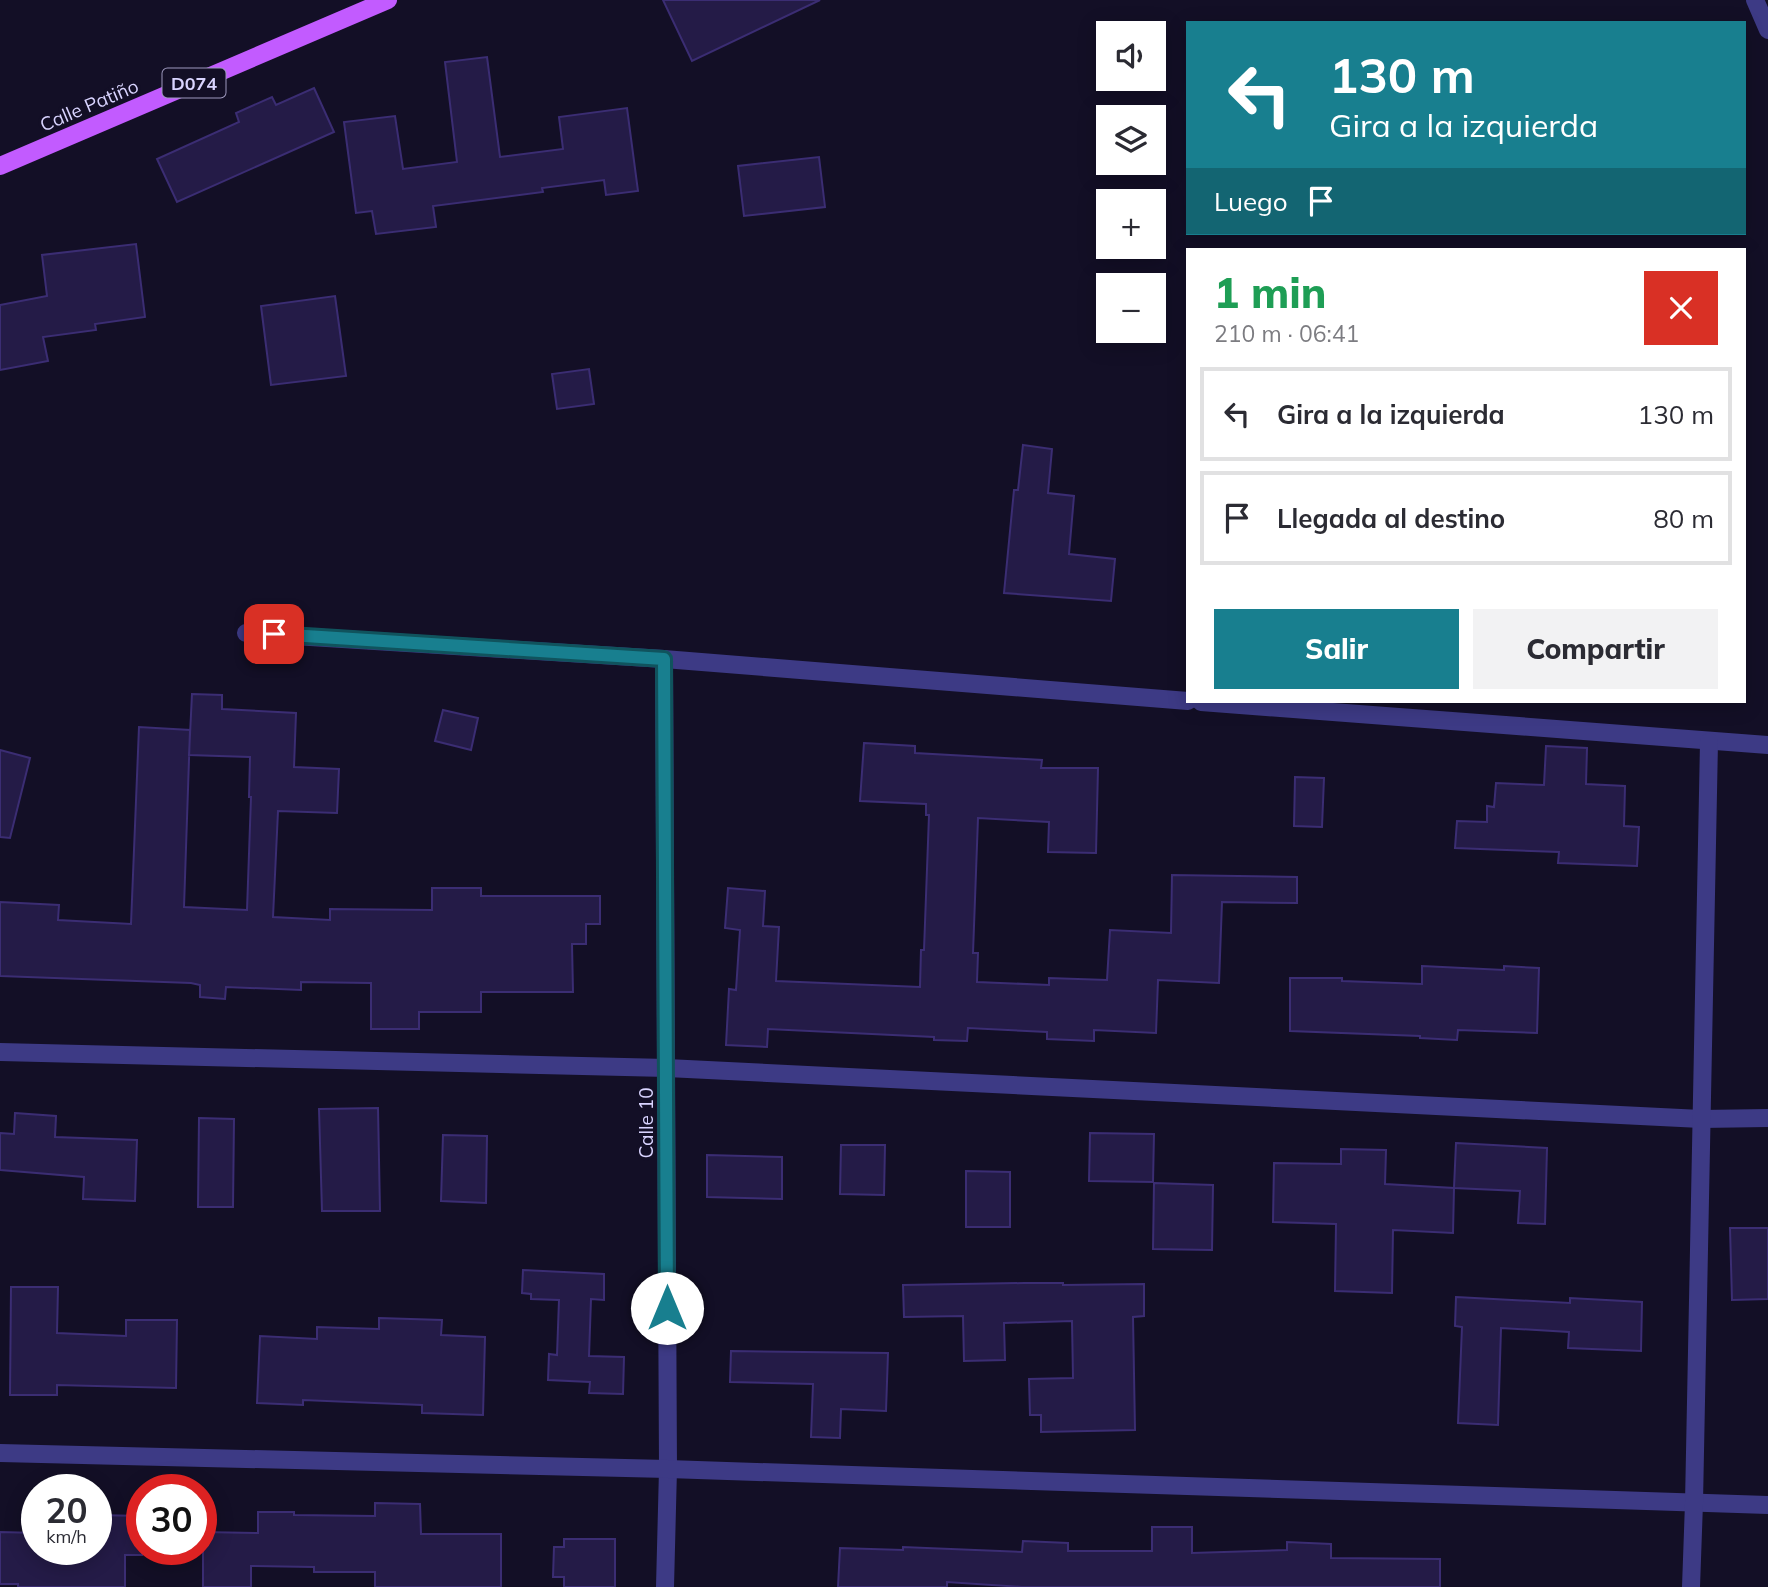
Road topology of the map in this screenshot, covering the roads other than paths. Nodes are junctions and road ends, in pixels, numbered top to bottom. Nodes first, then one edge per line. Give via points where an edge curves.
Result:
1 (388, 0) edge
2 (1755, 0) edge
3 (1768, 30) edge
4 (0, 166) edge
5 (246, 633) dead end
6 (664, 659) junction
7 (1186, 701) edge
8 (1213, 703) edge
9 (1709, 743) junction
10 (1768, 746) edge
11 (0, 1052) edge
12 (667, 1068) junction
13 (1768, 1118) edge
14 (1701, 1119) junction
15 (0, 1453) edge
16 (668, 1469) junction
17 (1694, 1503) junction
18 (1768, 1505) edge
19 (665, 1587) edge
20 (1691, 1587) edge

1 - 4 main road, Calle Patiño / D074
2 - 3 street
5 - 6 street
6 - 7 street
6 - 12 street, Calle 10
8 - 9 street
9 - 10 street
9 - 14 street
11 - 12 street
12 - 14 street
12 - 16 street, Calle 10
13 - 14 street
14 - 17 street
15 - 16 street
16 - 17 street
16 - 19 street, Calle 10
17 - 18 street
17 - 20 street

